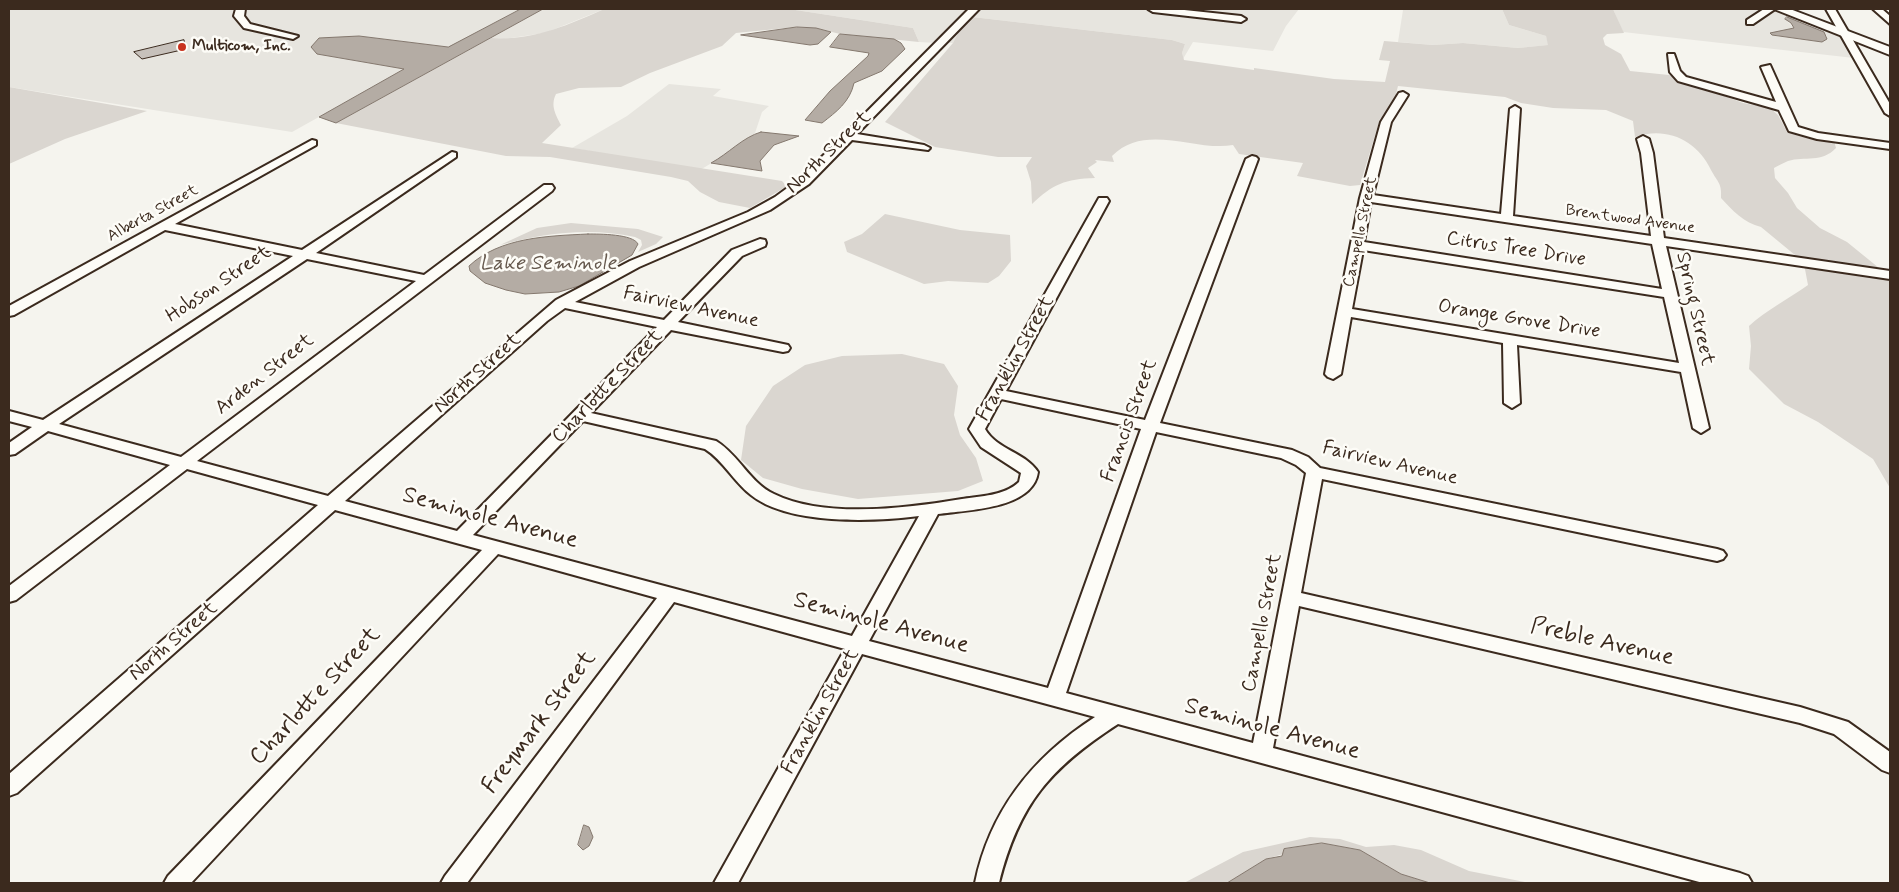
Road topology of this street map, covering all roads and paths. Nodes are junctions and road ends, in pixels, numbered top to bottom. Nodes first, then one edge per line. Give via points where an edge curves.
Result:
1 (241, 9) edge
2 (974, 9) edge
3 (1153, 9) edge
4 (1770, 9) edge
5 (1780, 9) edge
6 (1796, 9) edge
7 (1830, 9) edge
8 (1877, 9) edge
9 (1241, 19) dead end
10 (1890, 21) edge
11 (1750, 22) dead end
12 (1842, 29) junction
13 (293, 36) dead end
14 (1890, 44) edge
15 (1890, 51) edge
16 (1671, 56) dead end
17 (1766, 67) dead end
18 (1403, 95) dead end
19 (1785, 108) junction
20 (1515, 109) dead end
21 (1890, 113) edge
22 (848, 136) junction
23 (1643, 139) dead end
24 (312, 143) dead end
25 (1890, 146) edge
26 (924, 148) dead end
27 (452, 155) dead end
28 (1252, 159) dead end
29 (548, 188) dead end
30 (1366, 198) junction
31 (1103, 201) dead end
32 (1507, 219) junction
33 (165, 226) junction
34 (1658, 240) junction
35 (760, 243) dead end
36 (1357, 245) junction
37 (304, 254) junction
38 (1890, 275) edge
39 (425, 279) junction
40 (1669, 294) junction
41 (561, 303) junction
42 (9, 312) edge
43 (1345, 312) junction
44 (669, 324) junction
45 (1510, 338) junction
46 (783, 348) dead end
47 (1687, 369) junction
48 (1333, 374) dead end
49 (997, 394) junction
50 (1512, 403) dead end
51 (579, 415) junction
52 (9, 416) edge
53 (46, 426) junction
54 (1150, 427) junction
55 (1701, 428) dead end
56 (9, 450) edge
57 (185, 464) junction
58 (1315, 472) junction
59 (333, 503) junction
60 (932, 509) junction
61 (460, 538) junction
62 (494, 547) junction
63 (1717, 555) dead end
64 (9, 595) edge
65 (670, 595) junction
66 (1290, 597) junction
67 (859, 645) junction
68 (1054, 699) junction
69 (1113, 716) junction
70 (1261, 754) junction
71 (1890, 764) edge
72 (11, 783) edge
73 (1703, 878) edge
74 (176, 883) edge
75 (453, 883) edge
76 (726, 883) edge
77 (987, 883) edge
78 (1740, 883) edge

1 - 13 street via 239,16 247,26
2 - 22 street, North Street
3 - 9 street
4 - 11 street
5 - 12 main road
6 - 12 main road
7 - 12 street
8 - 10 street
12 - 14 main road
12 - 15 main road
12 - 21 street
16 - 19 street via 1675,72 1682,79
17 - 19 street
18 - 30 street, Campello Street via 1386,122
19 - 25 street via 1791,125 1799,132
20 - 32 street
22 - 26 street
22 - 41 street, North Street via 805,181 772,205 612,274
23 - 34 street, Spring Street via 1648,153
24 - 33 street, Alberta Street
27 - 37 street, Hobson Street
28 - 54 street, Francis Street
29 - 39 street, Arden Street
30 - 32 street, Brentwood Avenue
30 - 36 street, Campello Street
31 - 49 street, Franklin Street
32 - 34 street, Brentwood Avenue
33 - 37 street
33 - 42 street, Alberta Street
34 - 38 street, Brentwood Avenue
34 - 40 street, Spring Street
35 - 44 street, Charlotte Street via 737,253
36 - 40 street, Citrus Tree Drive
36 - 43 street, Campello Street
37 - 39 street
37 - 53 street, Hobson Street
39 - 57 street, Arden Street
40 - 47 street, Spring Street
41 - 44 street, Fairview Avenue
41 - 59 street, North Street
43 - 45 street, Orange Grove Drive
43 - 48 street, Campello Street
44 - 46 street, Fairview Avenue
44 - 51 street, Charlotte Street
45 - 47 street, Orange Grove Drive
45 - 50 street
47 - 55 street, Spring Street
49 - 54 street, Fairview Avenue
49 - 60 street, Franklin Street via 977,429 980,438 988,445 1026,466 1030,472 1025,486 1016,494 1003,498
51 - 60 street via 710,445 724,452 752,488 786,505 839,514 871,515
51 - 61 street, Charlotte Street
52 - 53 street, Seminole Avenue
53 - 56 street, Hobson Street
53 - 57 street, Seminole Avenue
54 - 58 street, Fairview Avenue via 1286,454
54 - 68 street, Francis Street
57 - 59 street, Seminole Avenue
57 - 64 street, Arden Street
58 - 63 street, Fairview Avenue
58 - 66 street, Campello Street
59 - 61 street, Seminole Avenue
59 - 72 street, North Street
60 - 67 street, Franklin Street
61 - 62 street, Seminole Avenue
62 - 65 street, Seminole Avenue
62 - 74 street, Charlotte Street
65 - 67 street, Seminole Avenue
65 - 75 street, Freymark Street
66 - 70 street, Campello Street
66 - 71 street, Preble Avenue via 1800,715 1841,728
67 - 68 street, Seminole Avenue
67 - 76 street, Franklin Street
68 - 69 street, Seminole Avenue
69 - 70 street, Seminole Avenue
69 - 77 street via 1061,752 1031,787 1008,822
70 - 73 street, Seminole Avenue
73 - 78 street, Seminole Avenue

